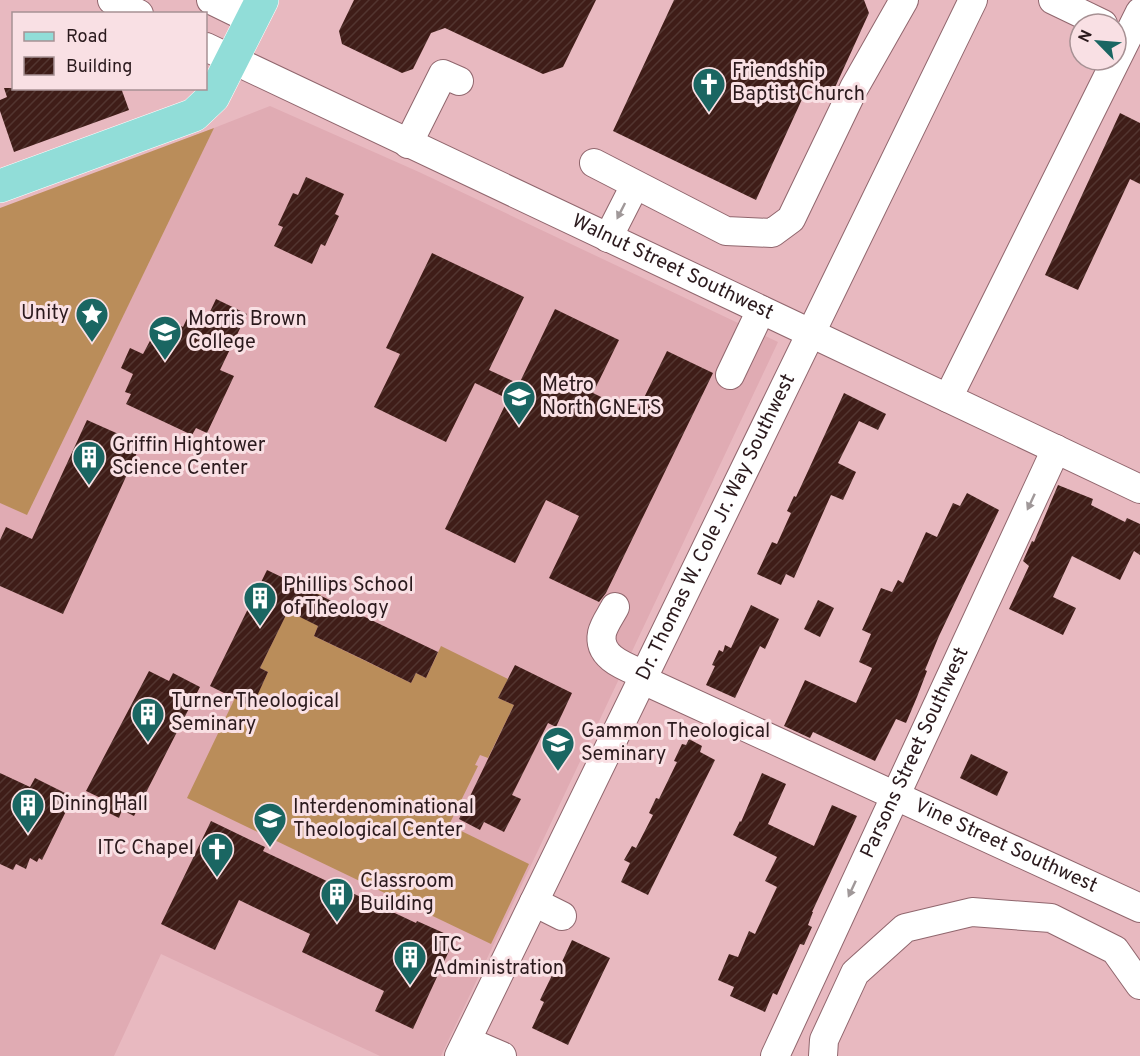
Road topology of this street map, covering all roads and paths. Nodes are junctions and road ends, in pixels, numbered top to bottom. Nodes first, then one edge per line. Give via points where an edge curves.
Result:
1 (112, 0) edge
2 (211, 0) edge
3 (904, 0) edge
4 (974, 0) edge
5 (1053, 0) edge
6 (257, 10) edge
7 (135, 12) edge
8 (1078, 12) edge
9 (219, 54) edge
10 (1106, 72) edge
11 (459, 81) dead end
12 (408, 144) junction
13 (594, 163) dead end
14 (635, 184) junction
15 (0, 186) edge
16 (608, 238) junction
17 (761, 310) junction
18 (811, 334) junction
19 (730, 375) dead end
20 (948, 398) junction
21 (1056, 449) junction
22 (1140, 489) edge
23 (615, 607) dead end
24 (644, 678) junction
25 (895, 795) junction
26 (534, 903) junction
27 (1140, 908) edge
28 (562, 916) dead end
29 (1140, 985) edge
30 (463, 1048) edge
31 (502, 1056) edge
32 (775, 1056) edge
33 (823, 1056) edge

1 - 7 street
2 - 6 street
3 - 14 street via 854,88 791,219 772,233 726,231
4 - 18 street, Dr. Thomas W. Cole Jr. Way Southwest
5 - 8 street
6 - 9 main road
9 - 12 street, Walnut Street Southwest
9 - 15 main road via 213,97 194,115
10 - 20 street
11 - 12 street via 443,74
12 - 16 street, Walnut Street Southwest
13 - 14 street
14 -> 16 street
16 - 17 street, Walnut Street Southwest
17 - 18 street, Walnut Street Southwest
17 - 19 street
18 - 20 street, Walnut Street Southwest
18 - 24 street, Dr. Thomas W. Cole Jr. Way Southwest
20 - 21 street, Walnut Street Southwest
21 - 22 street, Walnut Street Southwest
21 -> 25 street, Parsons Street Southwest
23 - 24 street, Vine Street Southwest via 602,633 603,648 606,655
24 - 25 street, Vine Street Southwest
24 - 26 street, Dr. Thomas W. Cole Jr. Way Southwest
25 - 27 street, Vine Street Southwest
25 -> 32 street, Parsons Street Southwest
26 - 28 street
26 - 30 street, Dr. Thomas W. Cole Jr. Way Southwest
29 - 33 street via 1116,950 1051,918 972,912 905,928 855,972 824,1040
30 - 31 street

